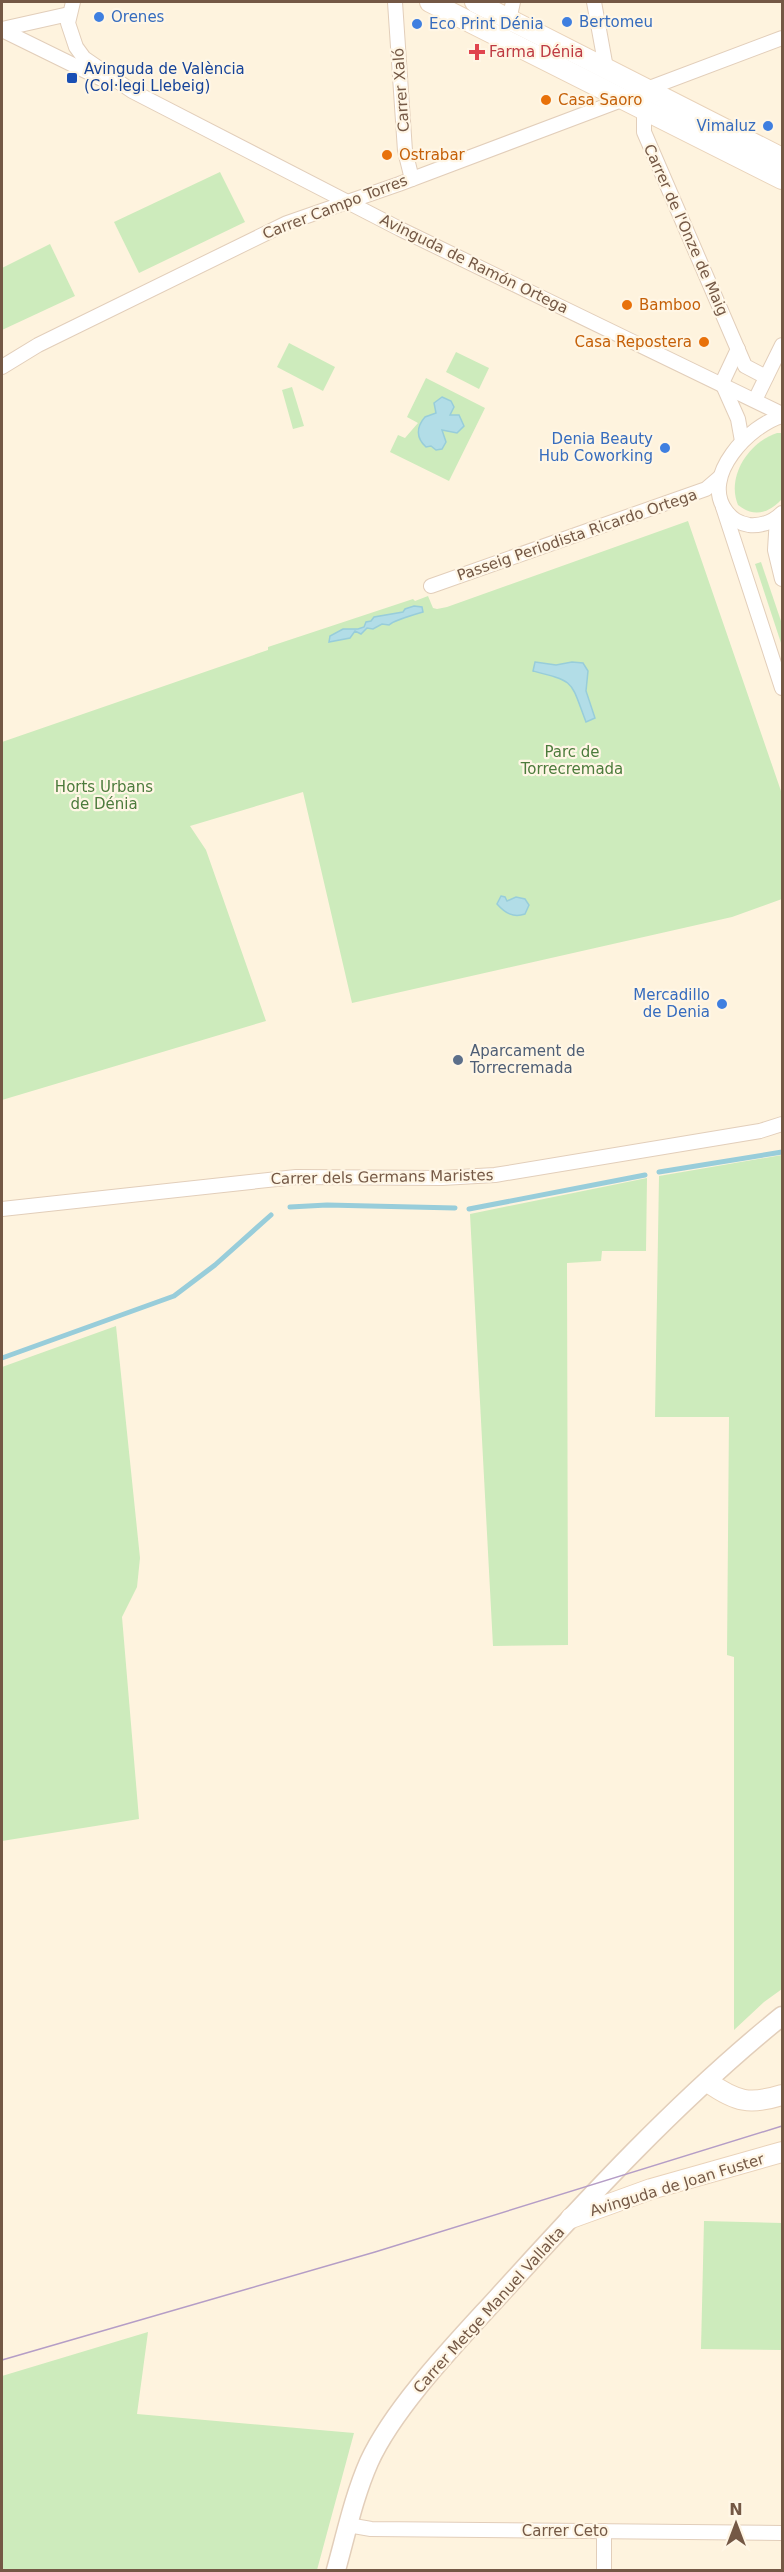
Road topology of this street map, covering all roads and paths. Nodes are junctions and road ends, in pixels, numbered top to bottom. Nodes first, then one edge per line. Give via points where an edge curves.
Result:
1 (395, 2) edge
2 (430, 2) edge
3 (475, 2) edge
4 (594, 2) edge
5 (71, 8) edge
6 (511, 11) edge
7 (2, 30) edge
8 (783, 38) edge
9 (606, 68) junction
10 (132, 91) junction
11 (625, 99) junction
12 (646, 99) junction
13 (781, 155) edge
14 (412, 179) junction
15 (783, 179) edge
16 (348, 202) junction
17 (783, 345) edge
18 (738, 349) junction
19 (2, 367) edge
20 (766, 377) junction
21 (722, 383) junction
22 (754, 400) junction
23 (783, 415) edge
24 (742, 441) junction
25 (720, 477) junction
26 (723, 507) junction
27 (780, 516) edge
28 (783, 579) edge
29 (430, 586) dead end
30 (783, 688) edge
31 (783, 1124) edge
32 (6, 1207) edge
33 (783, 2016) edge
34 (708, 2082) junction
35 (783, 2095) edge
36 (783, 2152) edge
37 (571, 2218) junction
38 (348, 2525) junction
39 (604, 2531) junction
40 (783, 2533) edge
41 (336, 2571) edge
42 (604, 2571) edge

1 - 14 street, Carrer Xaló via 405,151
2 - 11 main road
3 - 6 main road
4 - 9 street
5 - 7 street
5 - 10 street, Avinguda de Ramón Ortega via 70,33 84,58
6 - 9 main road
7 - 10 street, Avinguda de Ramón Ortega via 94,77
8 - 12 street
9 - 12 main road
10 - 16 street, Avinguda de Ramón Ortega
11 - 12 main road
11 - 14 street, Carrer Campo Torres
12 - 13 main road
12 - 15 main road
12 - 18 street, Carrer de l'Onze de Maig via 644,132
14 - 16 street, Carrer Campo Torres
16 - 19 street, Carrer Campo Torres via 248,240 38,345
16 - 21 street, Avinguda de Ramón Ortega
17 - 20 street
18 - 20 street, Carrer de l'Onze de Maig via 745,366
18 - 21 street
20 - 22 street
21 - 22 street, Avinguda de Ramón Ortega
21 - 24 street via 738,419
22 - 23 street, Avinguda de Ramón Ortega
23 - 24 street via 762,424
24 - 25 street
25 - 26 street
25 - 29 street, Passeig Periodista Ricardo Ortega via 706,489
26 - 27 street via 732,518 745,524 761,525
26 - 30 street
27 - 28 street via 775,550
31 - 32 street, Carrer dels Germans Maristes via 495,1175 296,1177
33 - 34 street, Carrer Metge Manuel Vallalta
34 - 35 main road via 747,2101 760,2102
34 - 37 street, Carrer Metge Manuel Vallalta via 604,2180
36 - 37 main road, Avinguda de Joan Fuster via 651,2189
37 - 38 street, Carrer Metge Manuel Vallalta via 466,2332 396,2418 369,2463
38 - 39 street, Carrer Ceto via 371,2529
38 - 41 street, Carrer Metge Manuel Vallalta
39 - 40 street, Carrer Ceto
39 - 42 street

